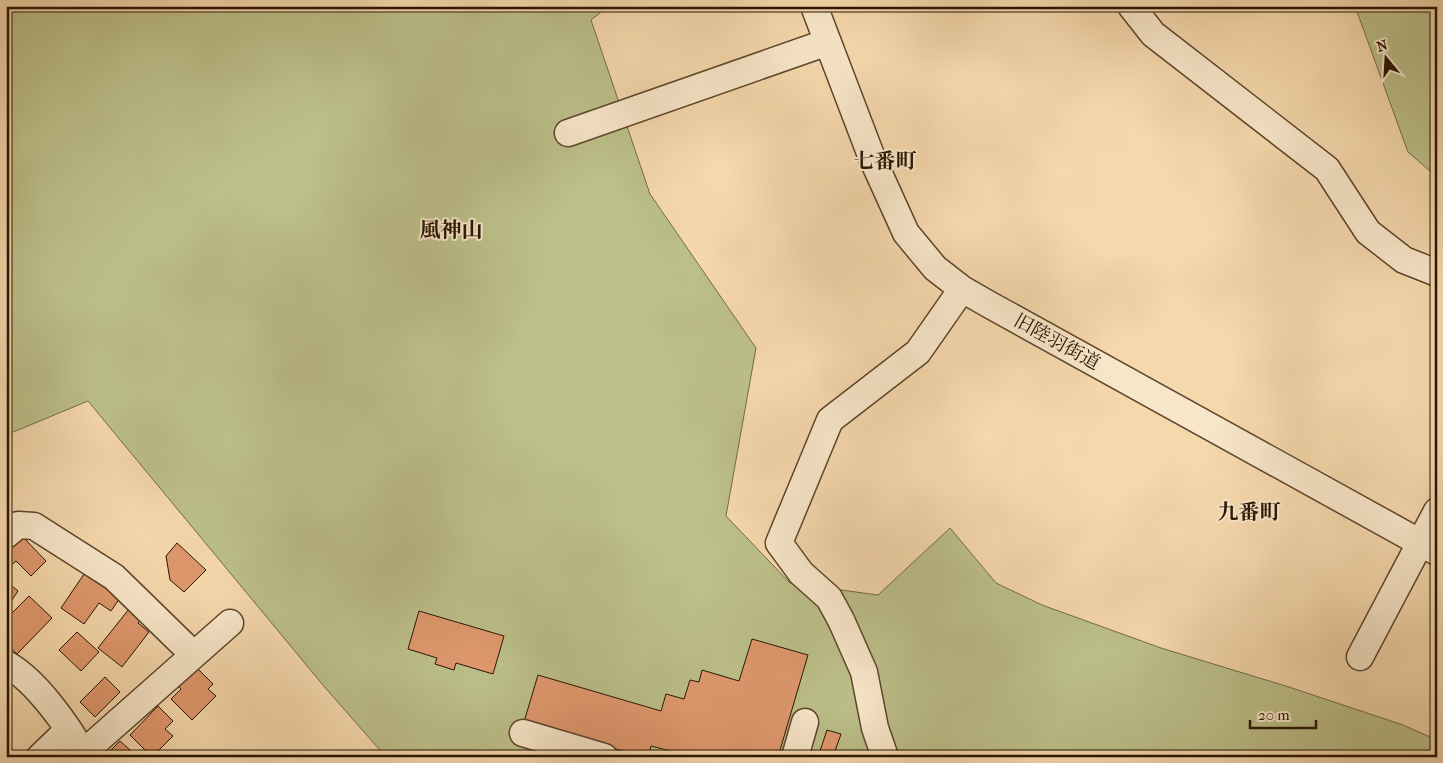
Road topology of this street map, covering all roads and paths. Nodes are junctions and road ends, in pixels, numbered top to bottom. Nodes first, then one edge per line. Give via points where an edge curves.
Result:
1 (814, 6) edge
2 (1131, 6) edge
3 (828, 42) junction
4 (568, 132) dead end
5 (1437, 273) edge
6 (962, 289) junction
7 (1437, 511) edge
8 (6, 535) edge
9 (1428, 548) edge
10 (230, 623) dead end
11 (193, 654) junction
12 (1360, 657) dead end
13 (6, 664) edge
14 (805, 722) dead end
15 (68, 730) junction
16 (523, 733) dead end
17 (84, 755) edge
18 (40, 757) edge
19 (604, 757) edge
20 (795, 757) edge
21 (885, 757) edge

1 - 3 street, 旧陸羽街道
2 - 5 street via 1153,34 1327,169 1368,232 1404,260
3 - 4 street
3 - 6 street, 旧陸羽街道 via 872,158 906,233 935,268
6 - 9 street, 旧陸羽街道
6 - 21 street via 918,352 830,420 779,543 801,574 828,598 841,620 864,672 875,728
7 - 9 street
8 - 11 street via 18,525 34,526 114,577
9 - 12 street
10 - 11 street
11 - 17 street
13 - 15 street via 42,695
14 - 20 street
15 - 17 street
15 - 18 street
16 - 19 street

